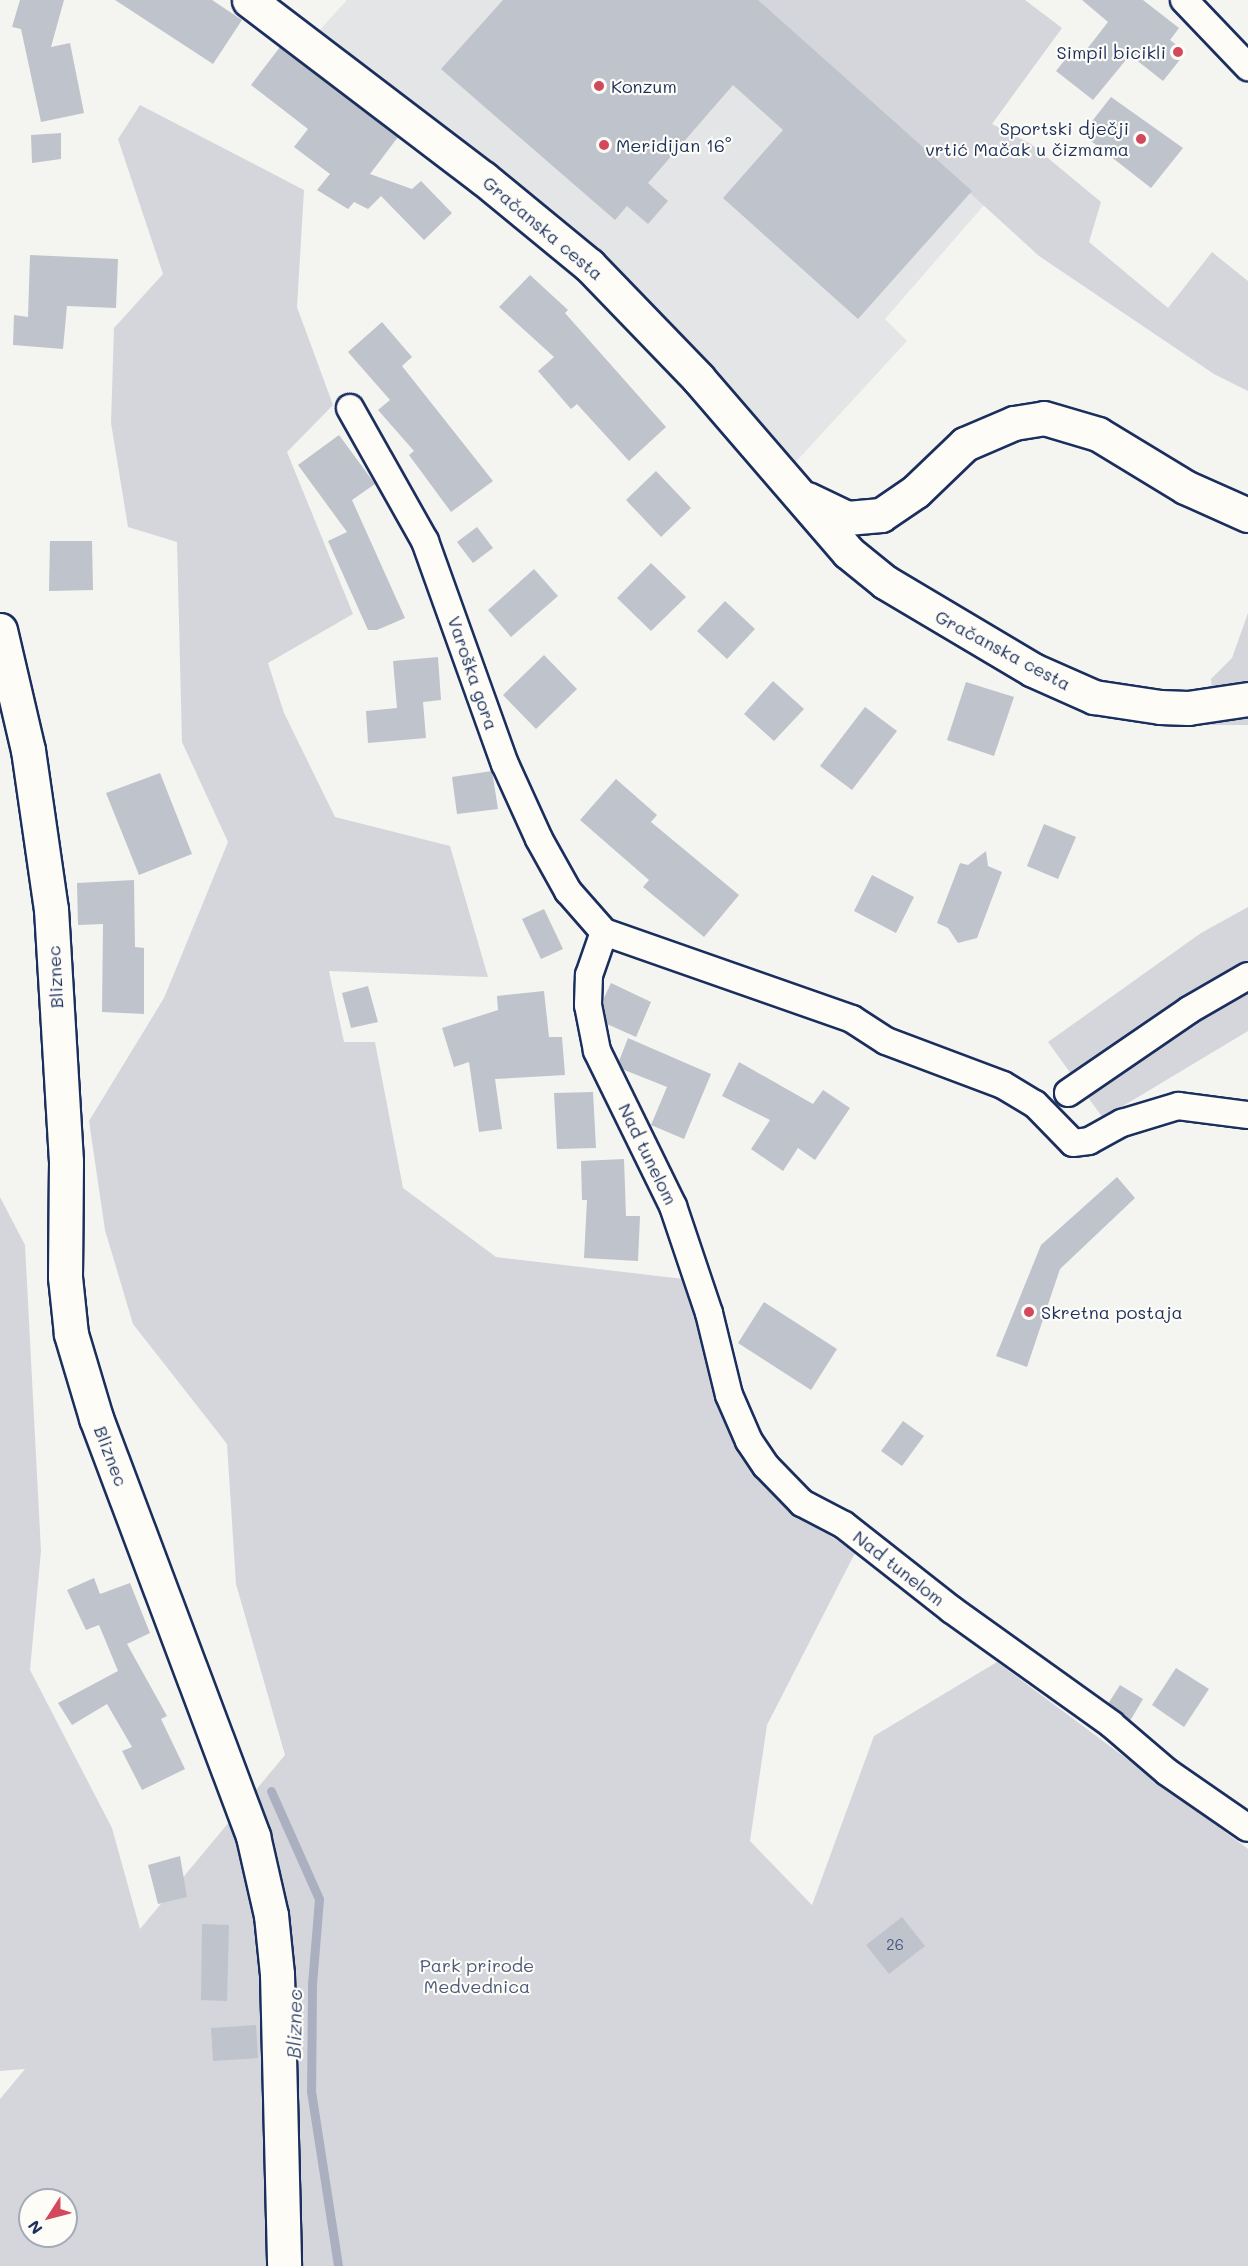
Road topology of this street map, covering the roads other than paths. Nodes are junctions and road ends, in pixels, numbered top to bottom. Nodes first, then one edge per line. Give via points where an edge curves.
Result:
1 (249, 0) edge
2 (1184, 0) edge
3 (1248, 67) edge
4 (350, 408) dead end
5 (800, 496) junction
6 (899, 505) junction
7 (1248, 515) edge
8 (885, 582) junction
9 (0, 630) edge
10 (1248, 699) edge
11 (604, 932) junction
12 (1248, 976) edge
13 (1068, 1094) dead end
14 (1248, 1115) edge
15 (1248, 1828) edge
16 (284, 2266) edge

1 - 5 main road, Gračanska cesta via 483,178 589,265 650,325
2 - 3 street
4 - 11 street, Varoška gora via 425,541 502,756 539,839 568,891
5 - 6 main road, Gračanska cesta via 847,518 880,515
5 - 8 main road, Gračanska cesta via 848,552
6 - 7 main road, Gračanska cesta via 965,444 1014,423 1044,418 1098,434 1185,487
6 - 8 main road via 878,535 875,551
8 - 10 main road, Gračanska cesta via 1033,670 1094,696 1178,708
9 - 16 main road, Bliznec via 28,750 51,909 66,1162 65,1277 71,1334 96,1418 253,1836 271,1915 276,1974
11 - 14 street via 852,1019 886,1041 1003,1085 1035,1104 1073,1143 1089,1141 1122,1123 1178,1106
11 - 15 street, Nad tunelom via 589,975 589,1014 597,1051 673,1206 709,1313 729,1395 749,1441 766,1466 802,1503 844,1525 970,1623 1111,1724 1167,1772
12 - 13 street via 1189,1010

